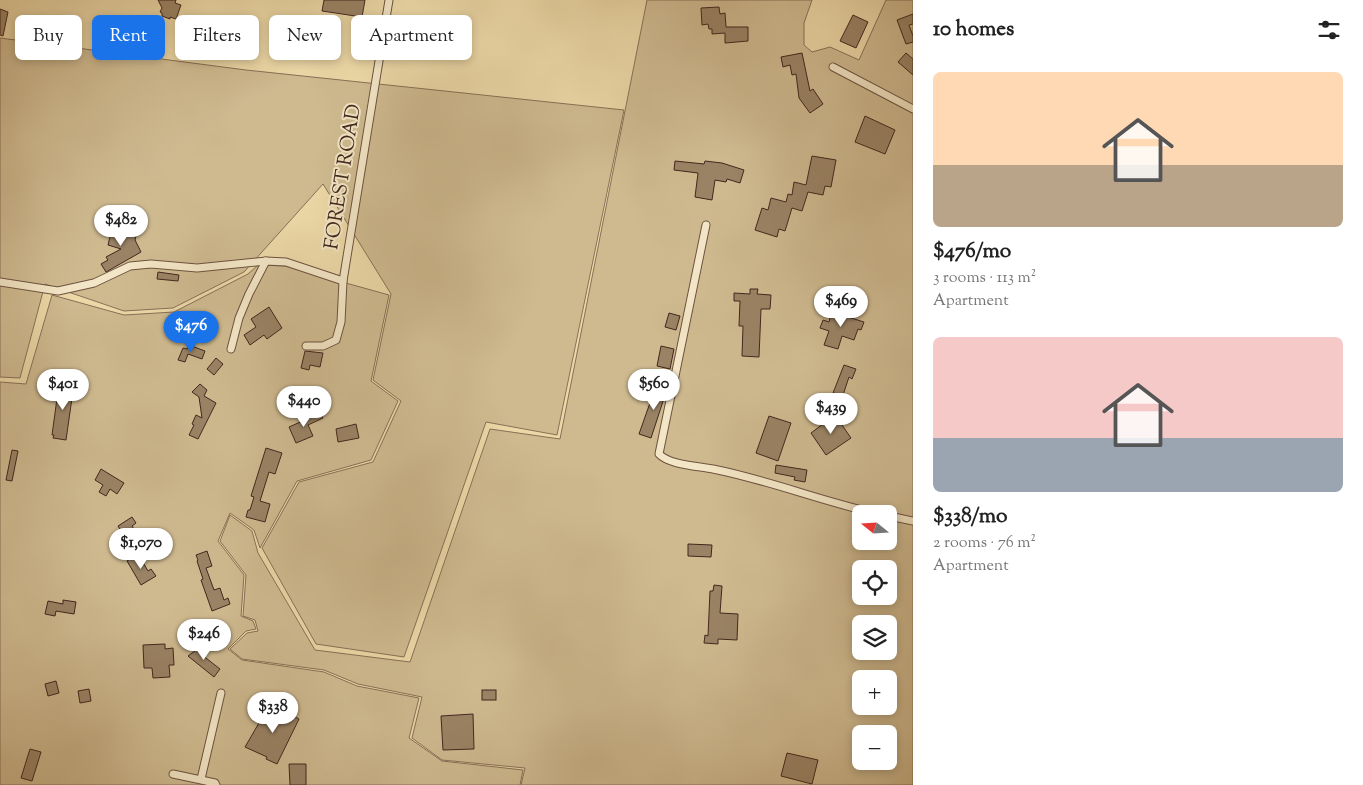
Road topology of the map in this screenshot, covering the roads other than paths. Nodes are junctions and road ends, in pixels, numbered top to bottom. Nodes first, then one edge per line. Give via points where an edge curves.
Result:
1 (389, 0) edge
2 (833, 67) dead end
3 (913, 109) edge
4 (706, 225) dead end
5 (266, 261) junction
6 (343, 281) junction
7 (0, 282) edge
8 (306, 346) dead end
9 (231, 349) dead end
10 (852, 508) edge
11 (898, 518) edge
12 (913, 521) edge
13 (221, 693) dead end
14 (173, 774) dead end
15 (201, 779) junction
16 (216, 785) edge

1 - 6 street, FOREST ROAD
2 - 3 street
4 - 10 street via 659,454 670,461 750,478
5 - 6 street, FOREST ROAD via 286,262
5 - 7 street, FOREST ROAD via 197,268 151,264 130,266 94,283 58,291
5 - 9 street via 239,318
6 - 8 street via 341,322 336,340 323,346
11 - 12 street
13 - 15 street
14 - 15 street
15 - 16 street

